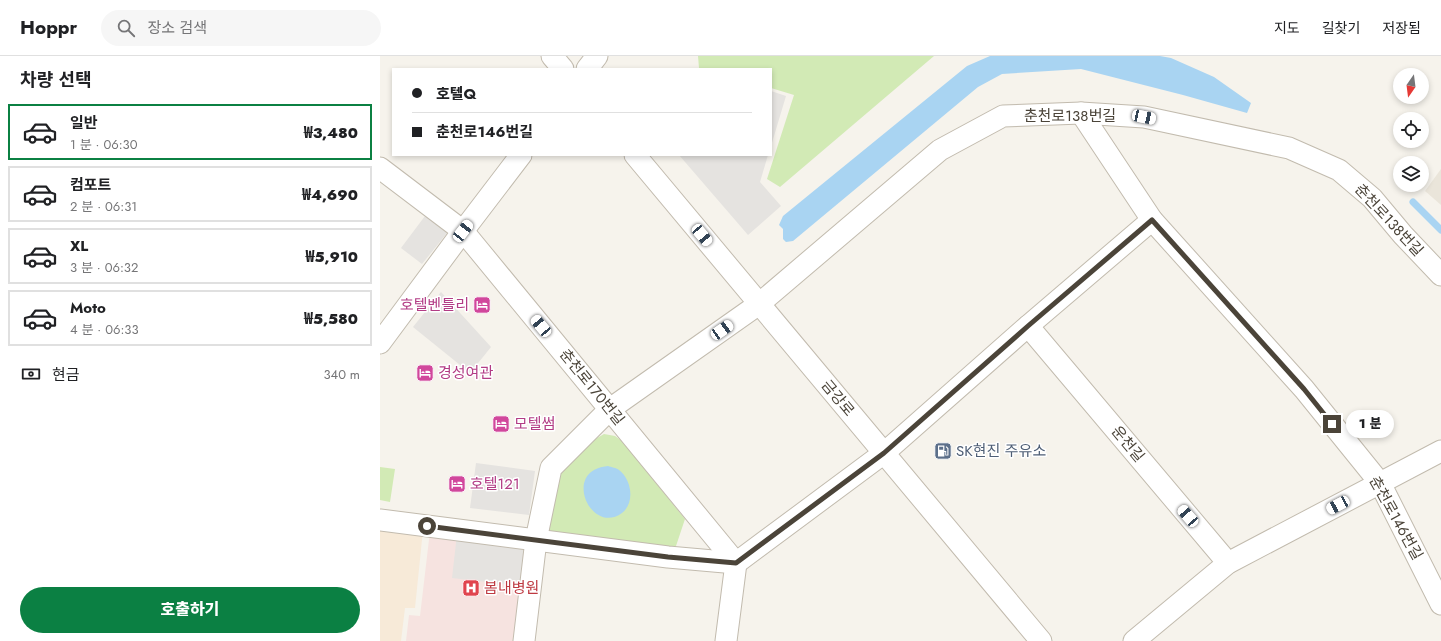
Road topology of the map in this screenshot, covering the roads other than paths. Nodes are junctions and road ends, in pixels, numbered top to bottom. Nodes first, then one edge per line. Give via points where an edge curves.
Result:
1 (552, 56) edge
2 (597, 56) edge
3 (562, 68) edge
4 (589, 68) edge
5 (1081, 113) junction
6 (521, 156) edge
7 (636, 156) edge
8 (380, 168) edge
9 (1152, 220) junction
10 (463, 231) junction
11 (1441, 275) edge
12 (759, 304) junction
13 (1028, 326) junction
14 (380, 343) edge
15 (610, 409) junction
16 (1441, 451) edge
17 (884, 453) junction
18 (1380, 483) junction
19 (380, 520) edge
20 (536, 540) junction
21 (736, 563) junction
22 (1228, 563) junction
23 (1441, 604) edge
24 (524, 641) edge
25 (726, 641) edge
26 (1041, 641) edge
27 (1134, 641) edge

1 - 3 street
2 - 4 street
5 - 9 street, 춘천로146번길
5 - 11 street, 춘천로138번길 via 1144,117 1282,146 1339,170 1372,198
5 - 12 street, 춘천로138번길 via 1003,116 940,150
6 - 10 street
7 - 12 street, 금강로
8 - 10 street, 춘천로170번길
9 - 13 street
9 - 18 street, 춘천로146번길 via 1304,389
10 - 14 street
10 - 15 street, 춘천로170번길
12 - 15 street, 춘천로138번길
12 - 17 street, 금강로
13 - 17 street
13 - 22 street, 운천길
15 - 20 street, 춘천로138번길 via 550,468
15 - 21 street, 춘천로170번길
16 - 18 street
17 - 21 street
17 - 26 street, 금강로
18 - 22 street
18 - 23 street, 춘천로146번길
19 - 20 street
20 - 21 street
20 - 24 street, 춘천로138번길
21 - 25 street
22 - 27 street

